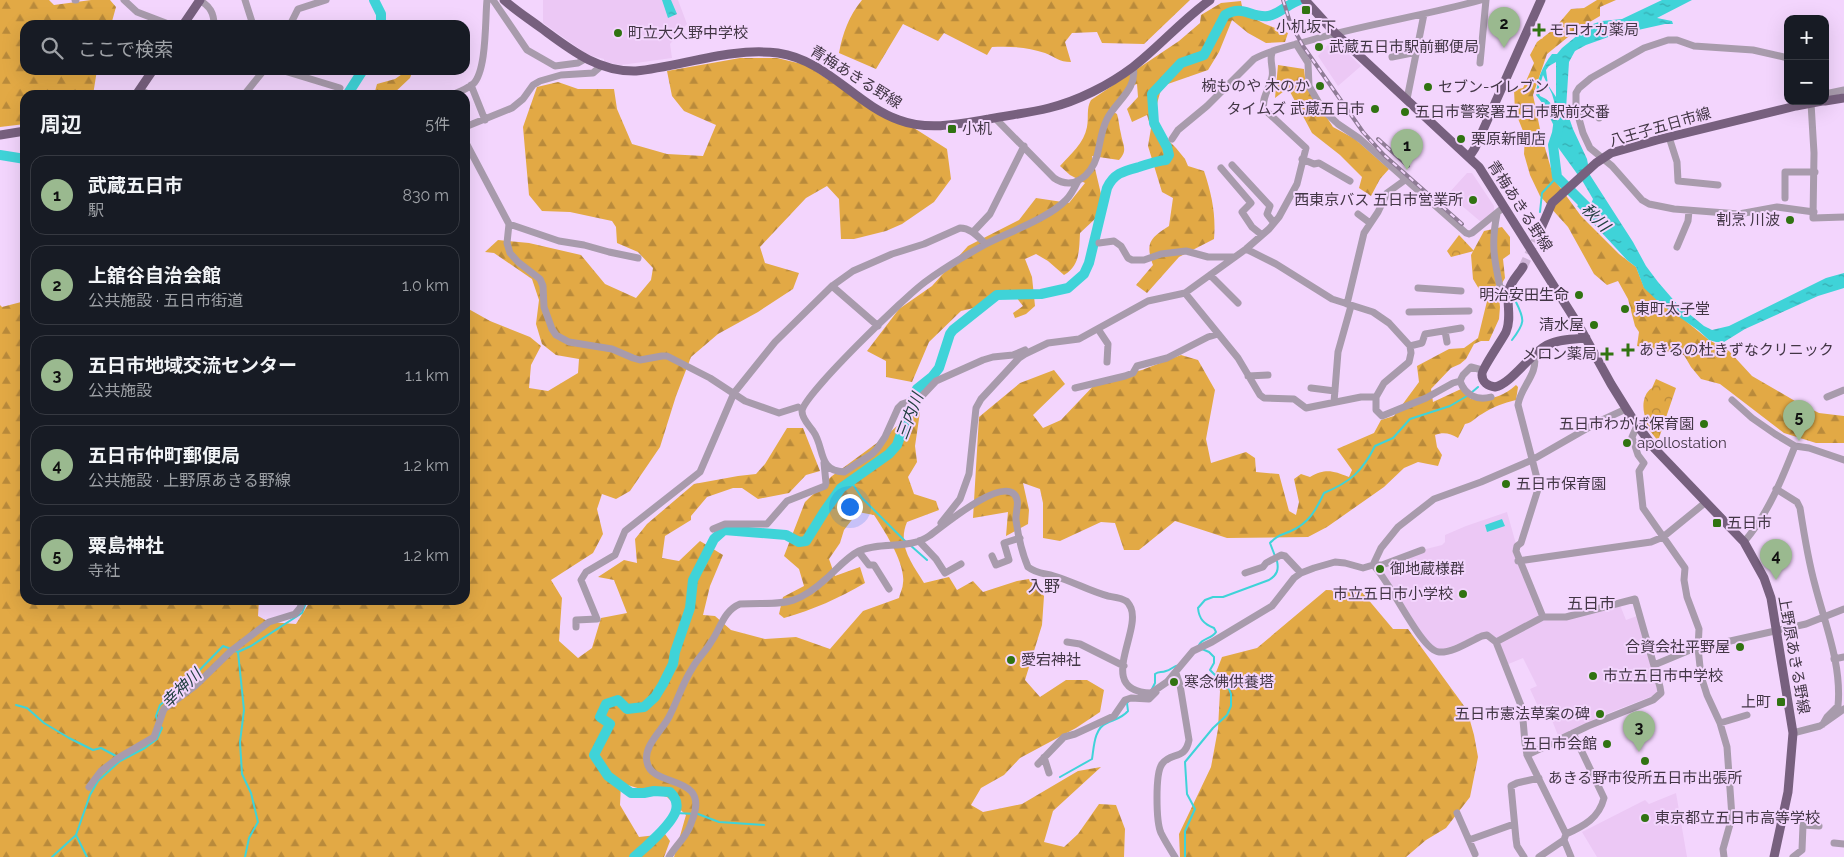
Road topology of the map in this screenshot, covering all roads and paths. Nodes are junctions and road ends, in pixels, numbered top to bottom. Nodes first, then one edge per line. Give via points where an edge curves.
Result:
1 (124, 0) edge
2 (245, 0) edge
3 (326, 0) edge
4 (487, 0) edge
5 (493, 0) edge
6 (504, 0) edge
7 (1210, 0) edge
8 (1482, 0) edge
9 (1486, 0) edge
10 (1541, 0) edge
11 (204, 1) edge
12 (1306, 1) edge
13 (1424, 14) junction
14 (158, 20) edge
15 (187, 20) edge
16 (214, 20) edge
17 (251, 20) edge
18 (292, 20) edge
19 (1335, 33) junction
20 (1296, 44) junction
21 (1272, 52) junction
22 (1417, 52) junction
23 (1392, 57) dead end
24 (1784, 57) edge
25 (585, 59) junction
26 (1480, 63) dead end
27 (601, 66) junction
28 (1133, 67) junction
29 (149, 75) edge
30 (260, 75) edge
31 (297, 75) edge
32 (471, 85) junction
33 (340, 88) dead end
34 (138, 90) edge
35 (248, 90) edge
36 (462, 90) edge
37 (1844, 90) edge
38 (1829, 93) edge
39 (1844, 98) edge
40 (1407, 99) junction
41 (1829, 100) edge
42 (1803, 105) edge
43 (1811, 105) edge
44 (1578, 117) junction
45 (995, 118) junction
46 (1599, 118) dead end
47 (486, 120) junction
48 (470, 127) edge
49 (20, 132) edge
50 (0, 135) edge
51 (1669, 137) junction
52 (1172, 139) dead end
53 (1024, 146) junction
54 (470, 150) edge
55 (1469, 157) junction
56 (1302, 159) junction
57 (1599, 161) junction
58 (1232, 165) dead end
59 (1221, 168) dead end
60 (1815, 172) junction
61 (1405, 180) junction
62 (1078, 181) junction
63 (1350, 181) dead end
64 (1718, 185) dead end
65 (1253, 188) junction
66 (1244, 195) junction
67 (1785, 198) dead end
68 (1501, 210) junction
69 (1689, 211) junction
70 (1814, 212) junction
71 (1358, 214) dead end
72 (1844, 217) edge
73 (1274, 223) junction
74 (1370, 223) junction
75 (509, 224) junction
76 (973, 232) junction
77 (1539, 234) tunnel mouth
78 (1262, 235) junction
79 (1099, 243) dead end
80 (986, 244) junction
81 (1677, 247) dead end
82 (1246, 249) junction
83 (1234, 257) junction
84 (638, 258) dead end
85 (1523, 267) tunnel mouth
86 (1210, 275) junction
87 (832, 286) junction
88 (1418, 288) dead end
89 (1461, 291) dead end
90 (1509, 292) junction
91 (1185, 293) junction
92 (1238, 303) dead end
93 (1349, 305) junction
94 (1469, 311) dead end
95 (1409, 312) dead end
96 (878, 326) junction
97 (1460, 328) dead end
98 (1098, 329) junction
99 (1445, 331) junction
100 (1218, 334) junction
101 (1586, 338) junction
102 (1447, 342) dead end
103 (1410, 346) junction
104 (1032, 350) junction
105 (1534, 355) junction
106 (1107, 362) dead end
107 (1480, 369) junction
108 (1268, 375) dead end
109 (1248, 376) junction
110 (826, 378) junction
111 (1463, 386) junction
112 (1075, 388) dead end
113 (1311, 388) dead end
114 (1844, 390) edge
115 (1335, 391) junction
116 (734, 394) junction
117 (1376, 397) junction
118 (1491, 397) dead end
119 (1827, 397) dead end
120 (1732, 400) dead end
121 (1334, 402) junction
122 (1626, 409) junction
123 (1637, 426) junction
124 (1795, 446) junction
125 (1532, 460) junction
126 (1844, 460) edge
127 (824, 462) junction
128 (1776, 489) junction
129 (1706, 502) junction
130 (713, 529) dead end
131 (937, 530) junction
132 (1662, 537) junction
133 (1020, 538) junction
134 (919, 541) junction
135 (1744, 542) junction
136 (1422, 550) dead end
137 (858, 552) junction
138 (992, 556) dead end
139 (1518, 561) junction
140 (961, 564) dead end
141 (1373, 564) junction
142 (1245, 573) dead end
143 (1301, 573) junction
144 (889, 589) dead end
145 (301, 605) edge
146 (1844, 609) edge
147 (1543, 617) junction
148 (1825, 617) junction
149 (576, 627) dead end
150 (1778, 631) junction
151 (1068, 642) dead end
152 (1496, 642) junction
153 (1698, 648) junction
154 (1844, 657) edge
155 (1834, 659) junction
156 (1654, 665) junction
157 (1124, 666) junction
158 (1176, 673) junction
159 (1160, 688) junction
160 (1844, 709) edge
161 (1747, 716) dead end
162 (1720, 723) junction
163 (1823, 724) junction
164 (1573, 733) junction
165 (1793, 733) junction
166 (1527, 755) junction
167 (1044, 757) junction
168 (1038, 764) dead end
169 (1049, 774) dead end
170 (1539, 778) junction
171 (89, 787) dead end
172 (1458, 812) dead end
173 (1514, 824) junction
174 (1819, 826) dead end
175 (1565, 837) junction
176 (1469, 840) junction
177 (1834, 843) dead end
178 (1844, 844) edge
179 (1475, 854) dead end
180 (669, 857) edge
181 (1175, 857) edge
182 (1524, 857) edge
183 (1539, 857) edge
184 (1571, 857) edge
185 (1724, 857) edge
186 (1774, 857) edge
187 (1793, 857) edge

1 - 14 street via 137,12
2 - 17 street
3 - 18 street via 298,9
4 - 32 street via 481,68
5 - 25 street via 527,50 556,66
6 - 25 main road, 青梅あきる野線
7 - 28 main road, 青梅あきる野線
8 - 13 street
9 - 26 street
10 - 55 main road
11 - 15 main road
11 - 16 street
12 - 19 main road, 青梅あきる野線
13 - 19 street
13 - 22 street
19 - 20 street
19 - 40 main road, 青梅あきる野線
20 - 21 street
20 - 61 street via 1308,63 1309,86 1323,110
21 - 52 street via 1254,59
21 - 56 street via 1273,74 1263,104 1266,111 1304,145 1306,150
22 - 23 street
22 - 40 street
24 - 44 street via 1753,50 1664,41 1600,72 1579,88 1575,97
25 - 27 main road, 青梅あきる野線
27 - 45 main road, 青梅あきる野線 via 636,71 729,54 779,53 809,62 884,114 899,120 937,126
27 - 47 street via 592,73 561,75 540,81 512,108
28 - 45 main road, 青梅あきる野線 via 1068,102
28 - 62 street via 1135,74 1131,87 1107,118 1093,164
29 - 34 main road
30 - 35 street
31 - 33 street
32 - 36 street
32 - 47 street
37 - 38 street
39 - 41 main road, 八王子五日市線
40 - 55 main road, 青梅あきる野線
42 - 51 main road, 八王子五日市線
43 - 60 street
44 - 46 street via 1586,108 1598,108
44 - 57 street via 1588,144
45 - 53 street
47 - 48 street
49 - 50 main road
51 - 57 main road, 八王子五日市線 via 1623,149
51 - 64 street via 1677,162 1678,181
53 - 62 street via 1060,182 1072,184
53 - 76 street via 990,214
54 - 75 street
55 - 68 main road, 青梅あきる野線 via 1479,167
56 - 63 street via 1319,163
56 - 73 street via 1296,184
57 - 69 street via 1612,166 1642,200
57 - 77 main road, 八王子五日市線 via 1558,197 1549,208
58 - 65 street
59 - 66 street
60 - 67 street via 1785,172
60 - 70 street
61 - 68 street via 1469,234
61 - 74 street via 1387,193
62 - 80 street via 1069,197 1058,206
65 - 66 street
65 - 73 street via 1270,206 1267,214
66 - 78 street via 1251,203 1242,212
68 - 90 street via 1493,231 1493,250 1500,288
68 - 101 main road, 青梅あきる野線
69 - 70 street via 1739,214 1777,207
69 - 81 street
70 - 72 street via 1813,218
71 - 74 street
73 - 78 street
74 - 93 street via 1364,233
75 - 84 street via 559,241
75 - 116 street via 507,243 510,253 540,280 547,318 561,339 612,349 640,360 667,356
76 - 80 street
76 - 87 street via 966,228 950,231 853,271
78 - 82 street
79 - 83 street via 1117,242 1132,260 1186,251 1208,257
80 - 96 street via 924,282
82 - 83 street
82 - 93 street via 1321,293
83 - 86 street
85 - 90 main road
86 - 91 street
86 - 92 street
87 - 96 street
87 - 116 street via 775,342
88 - 89 street
90 - 107 main road via 1507,327
91 - 98 street via 1148,301
91 - 100 street
93 - 103 street via 1379,316
93 - 115 street via 1338,352
94 - 95 street
96 - 110 street
97 - 99 street
98 - 104 street via 1080,339 1048,343
98 - 106 street via 1108,344
99 - 102 street
99 - 103 street via 1425,334 1422,343
100 - 109 street
100 - 112 street via 1167,358 1137,366 1133,373
101 - 105 main road via 1551,343
101 - 122 main road, 上野原あきる野線
103 - 117 street via 1409,362 1384,383
104 - 127 street via 992,357 942,377 918,400 898,408 885,437 872,454 844,472 832,470
104 - 131 street via 1019,358 976,408 969,474 960,500
105 - 107 main road via 1509,386 1500,392 1483,388 1478,380
105 - 125 street via 1535,365 1518,406
107 - 111 street via 1471,367 1463,375
108 - 109 street
109 - 121 street via 1260,395 1268,400 1294,399 1306,408
110 - 116 street via 821,378 811,388 797,411 779,413 746,402
110 - 127 street via 802,409 804,419 818,437
111 - 117 street via 1384,417 1376,410
111 - 118 street via 1477,399
113 - 115 street
114 - 119 street
115 - 121 street
116 - 149 street via 700,472 625,532 615,555 586,572 581,580 596,619 576,620
117 - 121 street
120 - 124 street via 1752,418
122 - 123 main road, 上野原あきる野線
122 - 125 street
123 - 129 main road, 上野原あきる野線
123 - 132 street via 1632,437 1644,463 1639,471 1642,508
124 - 126 street
124 - 128 street
125 - 139 street via 1539,486 1521,543 1517,546
125 - 141 street via 1434,499 1398,527
127 - 130 street via 825,486 787,501 767,524 725,524
128 - 135 street via 1760,522
128 - 148 street via 1797,502 1800,508 1814,581
129 - 132 street
129 - 135 main road, 上野原あきる野線
131 - 133 street via 980,499 1008,492 1014,494 1018,502 1015,518
131 - 134 street
132 - 139 street via 1650,542
132 - 153 street via 1685,568 1687,597 1699,629
133 - 138 street via 1004,543 1009,560 996,565
133 - 157 street via 1028,567 1035,572 1126,601 1132,618
134 - 137 street
134 - 140 street via 945,573
135 - 150 main road, 上野原あきる野線 via 1768,587
136 - 141 street via 1382,565
137 - 144 street via 869,565 874,565
137 - 180 street via 804,596 783,603 740,604 726,613 712,642 694,665 670,716 646,756 651,770 692,791 696,805 688,832
139 - 147 street
141 - 143 street via 1363,568 1335,562
141 - 152 street via 1428,647 1434,651 1448,651 1482,636
142 - 143 street via 1263,567 1281,555
143 - 158 street via 1272,606 1193,651
145 - 171 street via 295,614 268,622 231,650 195,686 164,709 154,737 101,771
146 - 148 street
147 - 152 street
147 - 156 street via 1566,616 1635,599
148 - 150 street
148 - 155 street
150 - 153 street
150 - 165 main road, 上野原あきる野線
151 - 157 street via 1080,644
152 - 166 street via 1522,708
153 - 156 street
153 - 162 street via 1706,695
154 - 155 street
155 - 163 street via 1838,706
156 - 164 street via 1661,693 1653,700
157 - 159 street via 1126,680 1132,688 1151,693
158 - 159 street
158 - 181 street via 1188,748 1183,754 1161,764 1158,775 1158,822
159 - 167 street via 1149,699 1126,700 1114,716 1064,737
160 - 163 street
161 - 162 street
162 - 185 street via 1727,747 1732,817 1723,848
163 - 165 street
164 - 166 street
164 - 175 street via 1604,798 1587,824
165 - 186 main road, 上野原あきる野線 via 1788,792
166 - 170 street
167 - 168 street
167 - 169 street
170 - 173 street via 1511,786
170 - 175 street
172 - 176 street
173 - 176 street
173 - 182 street via 1517,846
174 - 187 street via 1803,825 1802,850
175 - 183 street
175 - 184 street
176 - 179 street
177 - 178 street

